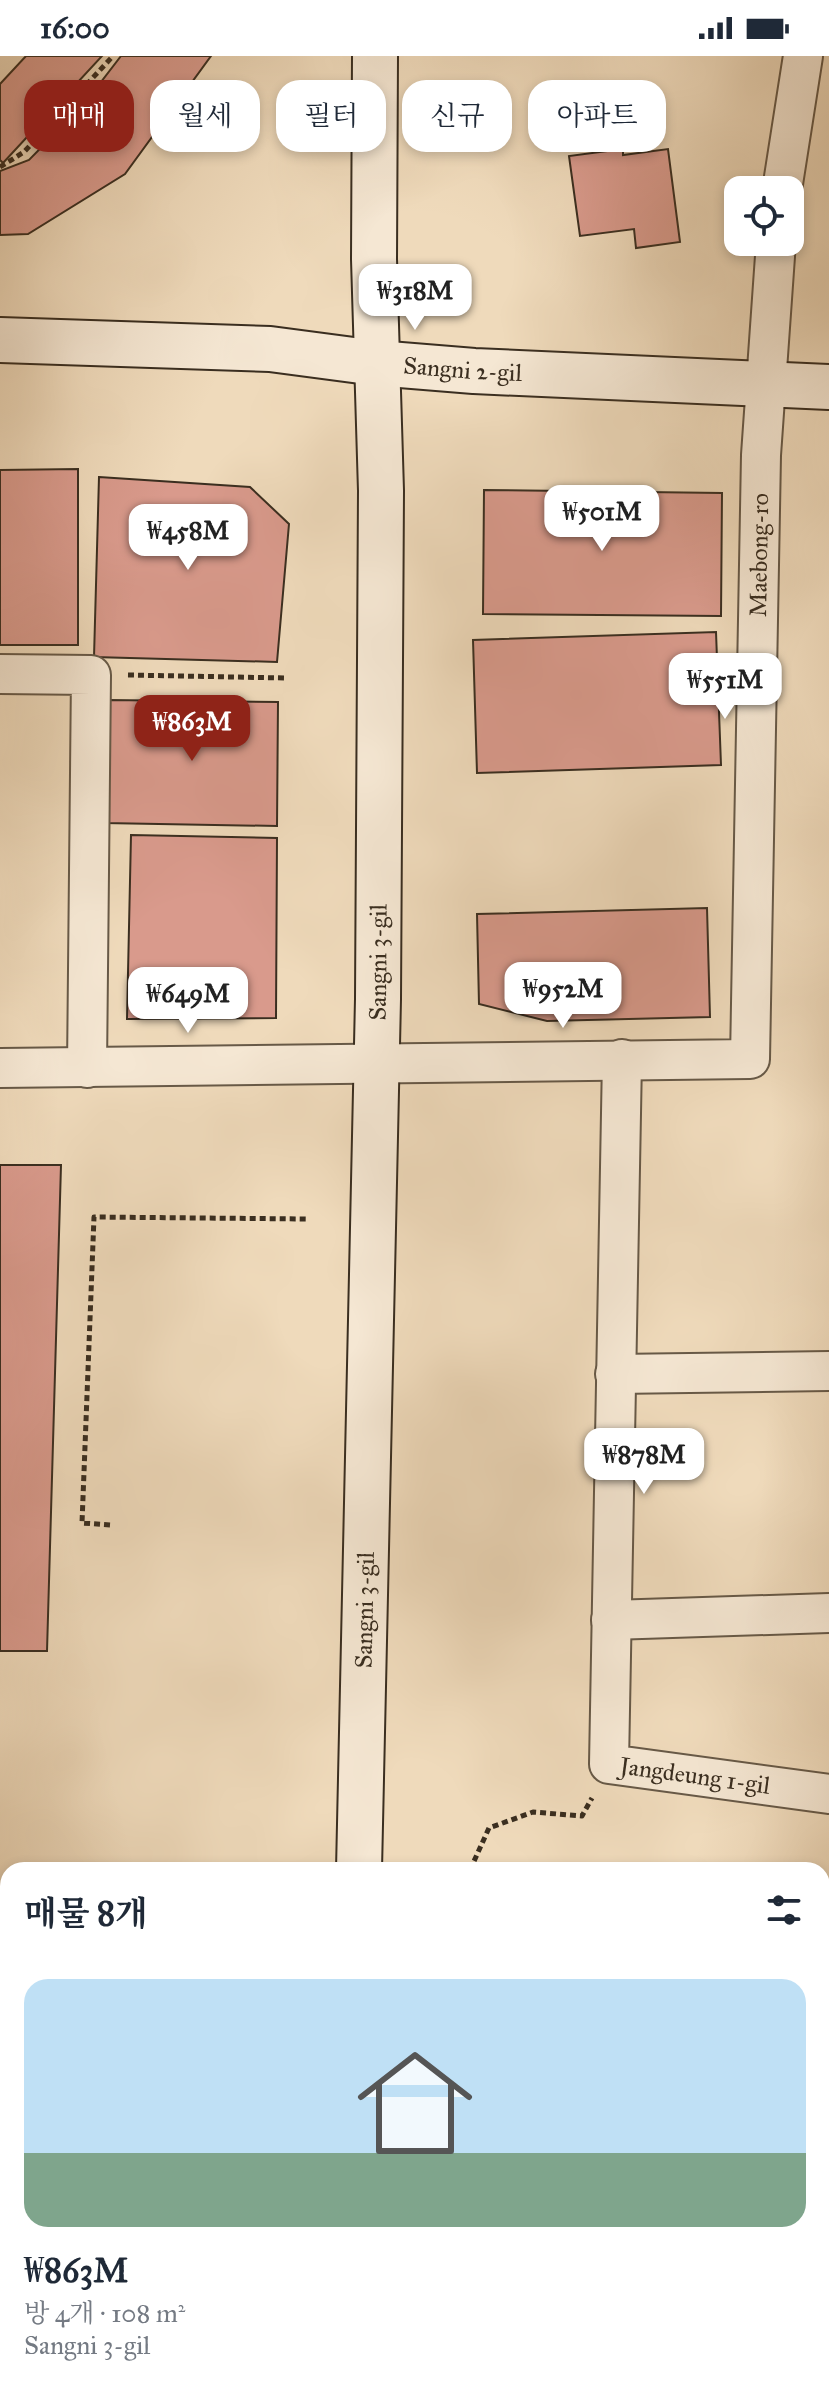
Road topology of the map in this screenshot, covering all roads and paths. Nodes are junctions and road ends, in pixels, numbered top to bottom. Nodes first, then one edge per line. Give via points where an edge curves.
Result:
1 (113, 56) edge
2 (375, 56) edge
3 (803, 56) edge
4 (0, 167) edge
5 (784, 176) edge
6 (775, 256) edge
7 (0, 340) edge
8 (376, 363) junction
9 (765, 386) junction
10 (829, 387) edge
11 (0, 674) edge
12 (91, 675) junction
13 (287, 678) dead end
14 (622, 1059) junction
15 (377, 1064) junction
16 (0, 1068) edge
17 (87, 1068) junction
18 (307, 1219) dead end
19 (829, 1371) edge
20 (615, 1374) junction
21 (110, 1525) dead end
22 (829, 1613) edge
23 (611, 1620) junction
24 (609, 1764) junction
25 (829, 1794) edge
26 (359, 1862) edge
27 (474, 1862) edge

1 - 4 path via 24,152
2 - 8 street, Sangni 3-gil
3 - 5 street
6 - 9 street, Maebong-ro
7 - 8 street, Sangni 2-gil via 270,349
8 - 9 street, Sangni 2-gil
8 - 15 street, Sangni 3-gil via 381,491
9 - 10 street, Sangni 2-gil
9 - 14 street, Maebong-ro via 762,1058
11 - 12 street
12 - 13 path
12 - 17 street
14 - 15 street
14 - 20 street, Jangdeung 1-gil
15 - 17 street
15 - 26 street, Sangni 3-gil
16 - 17 street
18 - 21 path via 94,1217 82,1523
19 - 20 street
20 - 23 street, Jangdeung 1-gil
22 - 23 street
23 - 24 street, Jangdeung 1-gil
24 - 25 street, Jangdeung 1-gil
24 - 27 path via 582,1816 533,1812 489,1828

